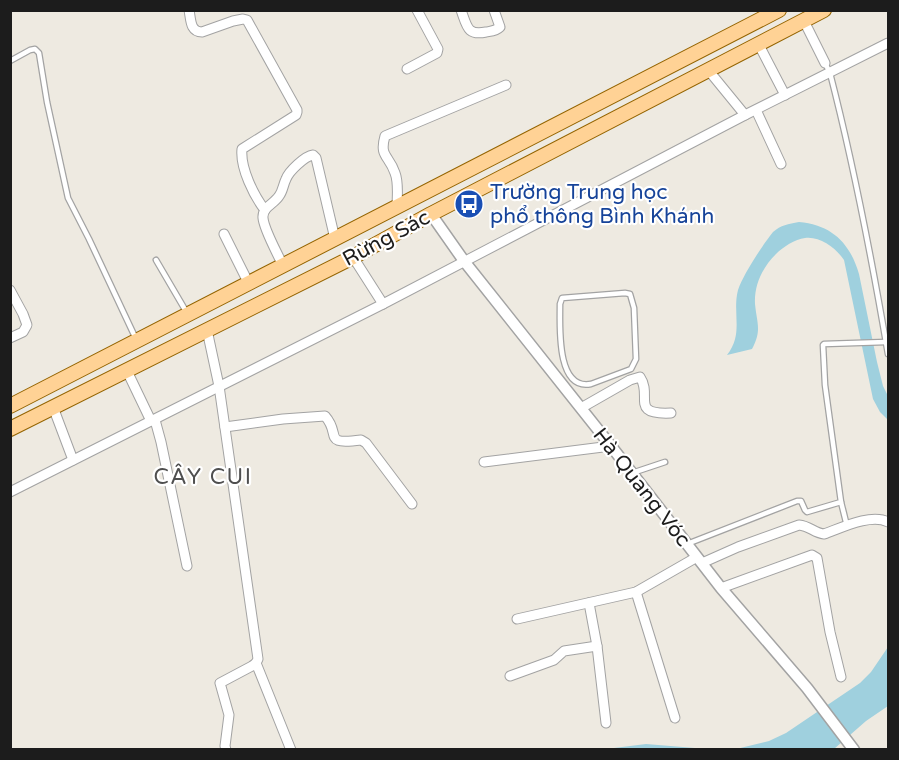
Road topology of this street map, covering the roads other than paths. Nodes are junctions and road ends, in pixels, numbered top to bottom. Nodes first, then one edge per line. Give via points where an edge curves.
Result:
1 (189, 10) edge
2 (417, 10) edge
3 (461, 10) edge
4 (494, 10) edge
5 (779, 10) edge
6 (824, 10) edge
7 (804, 21) junction
8 (888, 43) edge
9 (762, 50) junction
10 (10, 62) edge
11 (825, 63) joint
12 (407, 69) dead end
13 (709, 71) junction
14 (830, 73) junction
15 (506, 85) dead end
16 (783, 91) junction
17 (756, 110) junction
18 (745, 115) junction
19 (781, 164) dead end
20 (419, 196) junction
21 (397, 208) junction
22 (265, 210) junction
23 (433, 217) junction
24 (224, 234) dead end
25 (335, 239) junction
26 (156, 260) dead end
27 (464, 261) junction
28 (355, 262) junction
29 (284, 266) junction
30 (249, 284) junction
31 (10, 290) edge
32 (383, 304) junction
33 (188, 315) junction
34 (208, 335) junction
35 (10, 338) edge
36 (137, 342) junction
37 (886, 342) junction
38 (888, 354) edge
39 (556, 362) junction
40 (129, 375) junction
41 (219, 386) junction
42 (10, 406) edge
43 (580, 408) junction
44 (55, 412) junction
45 (671, 413) dead end
46 (153, 421) junction
47 (225, 427) junction
48 (10, 429) edge
49 (611, 446) junction
50 (71, 456) junction
51 (484, 462) dead end
52 (665, 462) dead end
53 (632, 473) junction
54 (10, 492) edge
55 (842, 502) junction
56 (412, 504) dead end
57 (888, 522) edge
58 (847, 526) junction
59 (687, 544) junction
60 (699, 560) junction
61 (187, 566) dead end
62 (721, 588) junction
63 (636, 592) junction
64 (589, 603) junction
65 (517, 619) dead end
66 (597, 646) junction
67 (256, 663) junction
68 (510, 676) dead end
69 (841, 677) dead end
70 (675, 718) dead end
71 (606, 723) dead end
72 (226, 750) edge
73 (291, 750) edge
74 (854, 750) edge

1 - 22 street via 192,27 198,32 247,20 297,110 296,115 242,149 253,191
2 - 12 street via 438,49
3 - 4 street via 468,27 477,34 500,27
5 - 20 main road, Rừng Sác
6 - 7 main road, Rừng Sác
7 - 9 main road, Rừng Sác
7 - 11 street
8 - 14 street
9 - 13 main road, Rừng Sác
9 - 16 street
10 - 36 lane via 30,50 39,53 68,198
11 - 14 lane
13 - 18 street
13 - 23 main road, Rừng Sác
14 - 16 street
14 - 37 lane via 868,240
15 - 21 street via 385,136 382,148 395,174
16 - 17 street
17 - 18 street
17 - 19 street
18 - 27 street
20 - 21 main road, Rừng Sác
20 - 23 main road
21 - 25 main road, Rừng Sác
22 - 25 street via 280,195 288,175 305,158 314,155
22 - 29 street via 265,225
23 - 27 street, Hà Quang Vóc
23 - 28 main road, Rừng Sác
24 - 30 street
25 - 29 main road, Rừng Sác
26 - 33 lane
27 - 32 street
27 - 39 street, Hà Quang Vóc
28 - 32 street
28 - 34 main road, Rừng Sác
29 - 30 main road, Rừng Sác
30 - 33 main road, Rừng Sác
31 - 35 street via 27,324 23,332
32 - 41 street
33 - 36 main road, Rừng Sác
34 - 40 main road, Rừng Sác
34 - 41 street
36 - 42 main road, Rừng Sác
37 - 38 lane
37 - 55 lane via 823,345
39 - 39 lane via 562,298 630,294 636,359 631,369 585,385 576,383
39 - 43 street, Hà Quang Vóc
40 - 44 main road, Rừng Sác
40 - 46 street
41 - 46 street
41 - 47 street
43 - 45 street via 640,377 648,410
43 - 49 street, Hà Quang Vóc
44 - 48 main road, Rừng Sác
44 - 50 street
46 - 50 street
46 - 61 street
47 - 56 street via 325,416 334,438 340,442 366,443
47 - 67 street
49 - 51 street
49 - 53 street, Hà Quang Vóc
50 - 54 street
52 - 53 lane
53 - 59 street, Hà Quang Vóc
55 - 58 lane
55 - 59 lane via 807,512 798,500
57 - 58 street via 876,518
58 - 60 street via 824,534 799,525
59 - 60 street, Hà Quang Vóc
60 - 62 street, Hà Quang Vóc
60 - 63 street
62 - 69 street via 815,556
62 - 74 street, Hà Quang Vóc via 807,688
63 - 64 street
63 - 70 street
64 - 65 street
64 - 66 street
66 - 68 street via 564,651 554,660
66 - 71 street
67 - 72 street via 220,683 229,715
67 - 73 street

